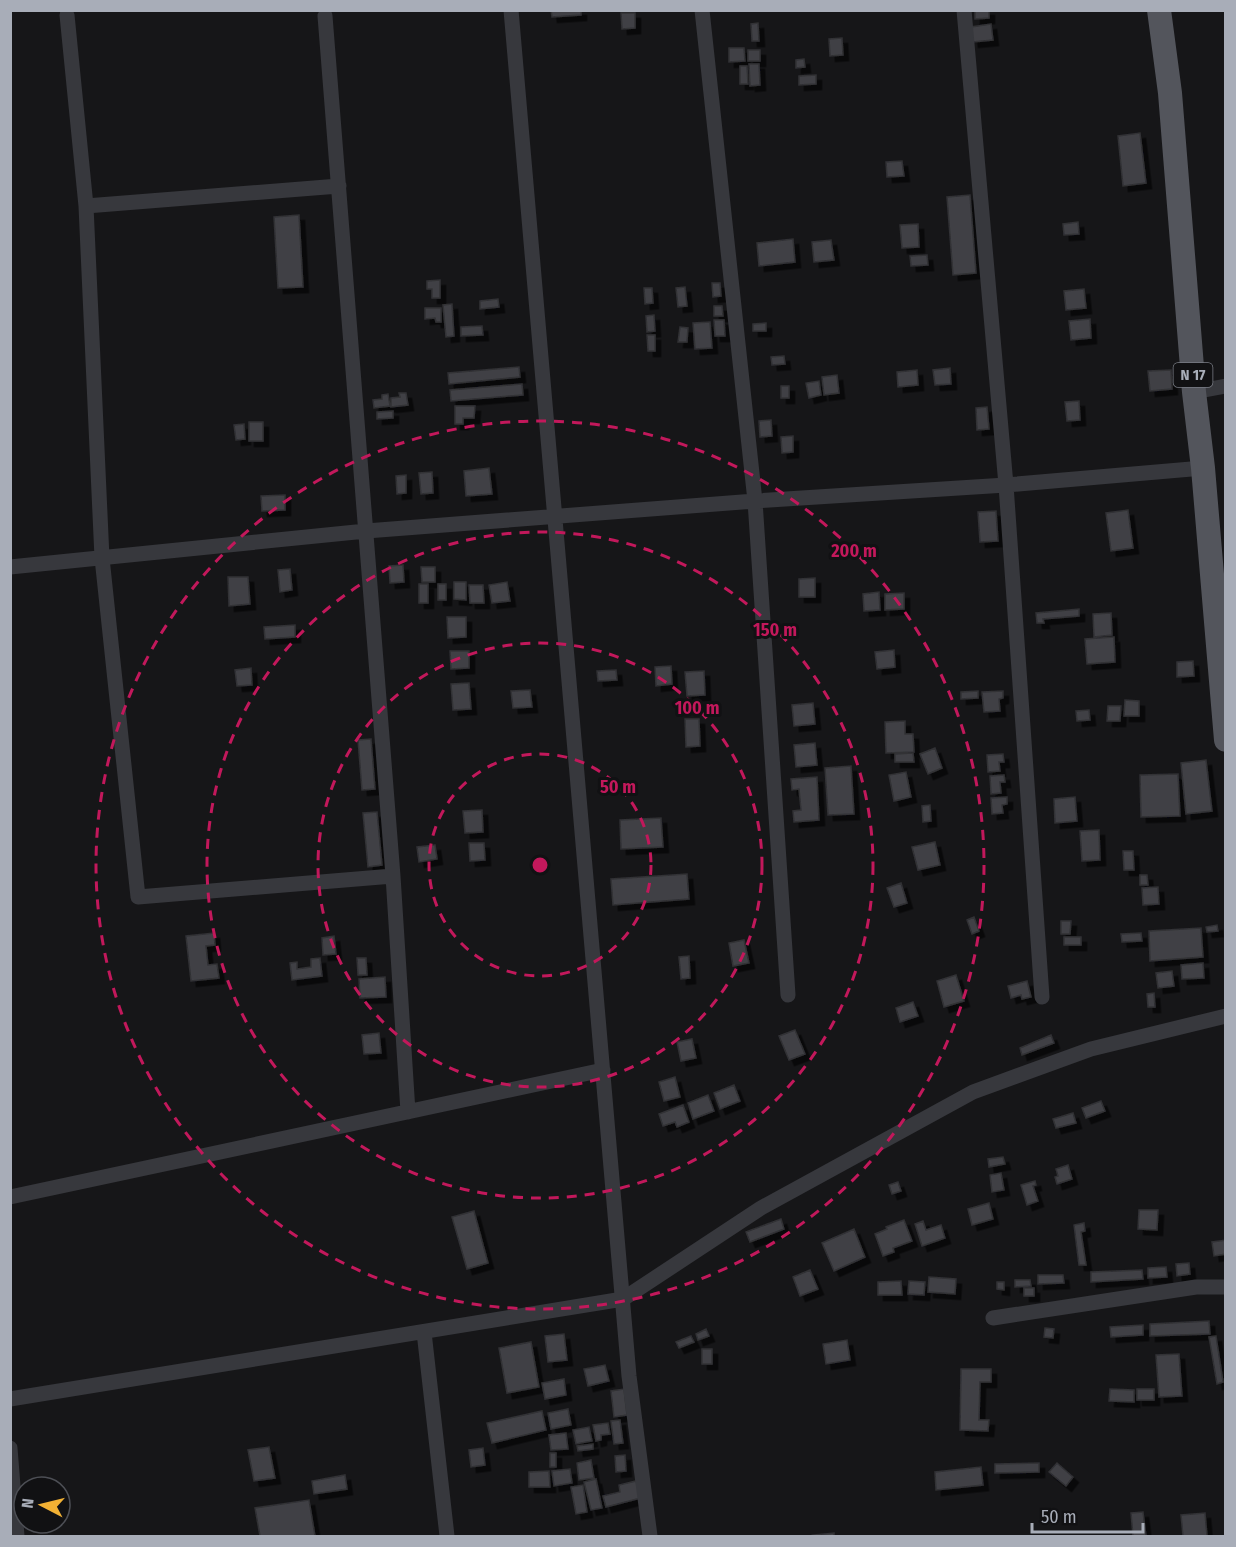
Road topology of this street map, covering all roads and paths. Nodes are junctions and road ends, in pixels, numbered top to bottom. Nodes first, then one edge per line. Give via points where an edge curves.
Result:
1 (512, 10) edge
2 (702, 10) edge
3 (964, 10) edge
4 (1159, 10) edge
5 (67, 15) dead end
6 (324, 16) dead end
7 (339, 186) junction
8 (86, 206) junction
9 (1226, 386) edge
10 (1194, 392) junction
11 (1203, 468) junction
12 (1006, 485) junction
13 (755, 501) junction
14 (556, 516) junction
15 (366, 531) junction
16 (102, 558) junction
17 (10, 567) edge
18 (1226, 740) edge
19 (393, 876) junction
20 (788, 995) dead end
21 (1042, 997) dead end
22 (1226, 1016) edge
23 (603, 1070) junction
24 (408, 1112) junction
25 (10, 1197) edge
26 (1226, 1287) edge
27 (623, 1299) junction
28 (993, 1318) dead end
29 (424, 1332) junction
30 (10, 1399) edge
31 (10, 1448) edge
32 (17, 1536) edge
33 (447, 1536) edge
34 (650, 1536) edge

1 - 14 street
2 - 13 street
3 - 12 street
4 - 10 main road, N 17 via 1170,93
5 - 8 street
6 - 7 street
7 - 8 street
7 - 15 street
8 - 16 street
9 - 10 street
10 - 11 main road, N 17
11 - 12 street
11 - 18 main road, N 17
12 - 13 street
12 - 21 street
13 - 14 street
13 - 20 street
14 - 15 street
14 - 23 street
15 - 16 street
15 - 19 street
16 - 17 street
16 - 19 street via 138,897
19 - 24 street
22 - 27 street via 1091,1049 973,1092 761,1208
23 - 24 street
23 - 27 street
24 - 25 street
26 - 28 street via 1196,1287
27 - 29 street
27 - 34 street
29 - 30 street
29 - 33 street
31 - 32 street

